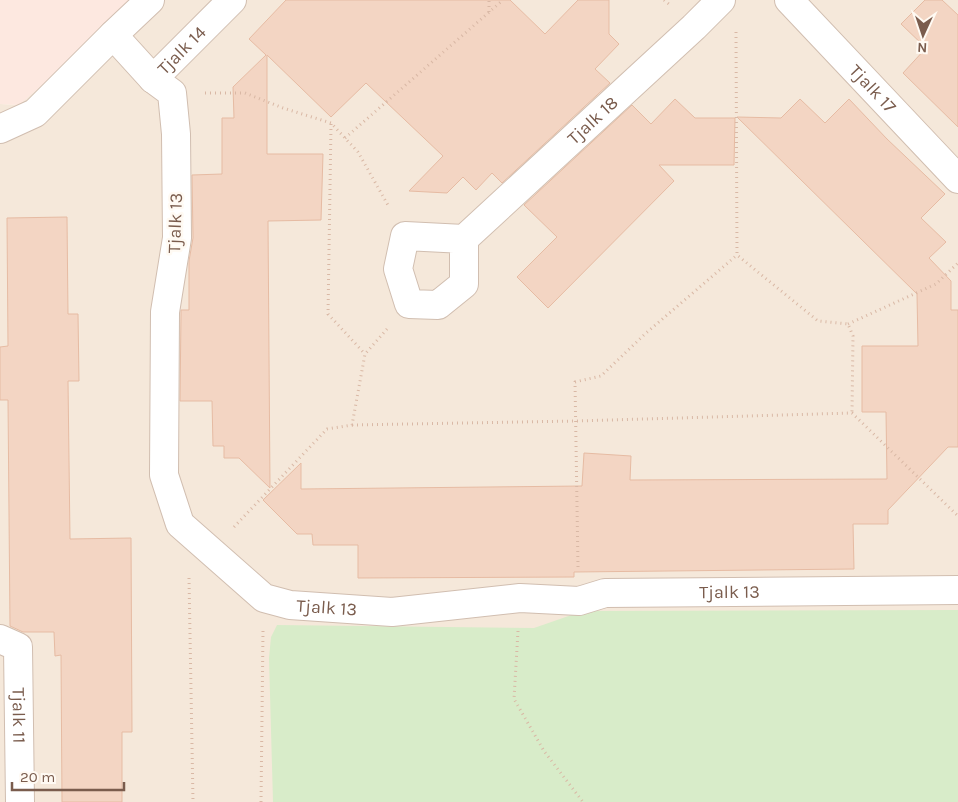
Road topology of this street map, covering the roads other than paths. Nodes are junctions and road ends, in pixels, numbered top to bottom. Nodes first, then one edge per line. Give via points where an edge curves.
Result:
1 (150, 0) edge
2 (232, 0) edge
3 (789, 0) edge
4 (718, 4) edge
5 (113, 35) junction
6 (162, 86) junction
7 (0, 129) edge
8 (958, 179) edge
9 (464, 239) junction
10 (958, 590) edge
11 (0, 639) edge
12 (20, 802) edge

1 - 5 street
2 - 6 street, Tjalk 14
3 - 8 street, Tjalk 17
4 - 9 street, Tjalk 18
5 - 6 street, Tjalk 14
5 - 7 street via 36,114
6 - 10 street, Tjalk 13 via 176,134 177,238 165,312 164,475 180,524 264,598 290,605 392,612 520,598 579,601 605,593
9 - 9 street via 405,236 398,269 409,304 438,305 464,284
11 - 12 street, Tjalk 11 via 18,647

